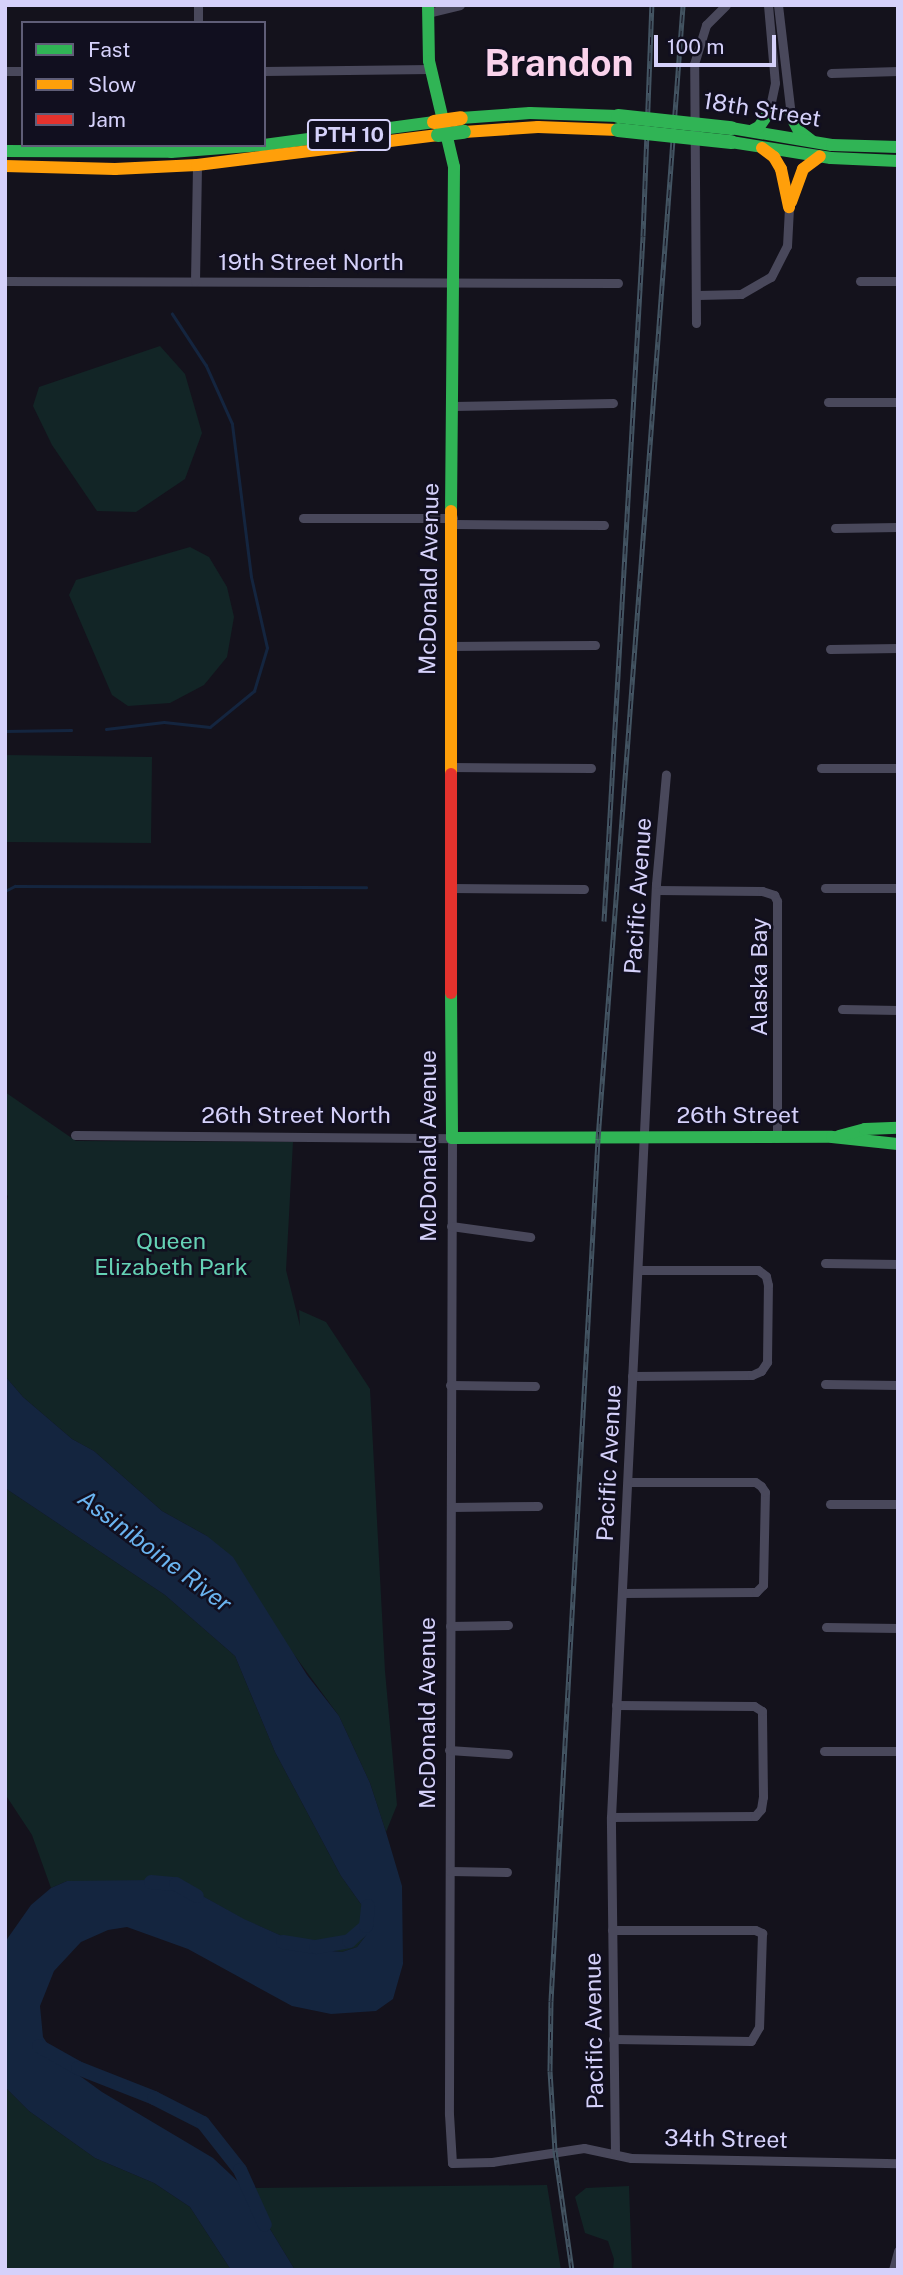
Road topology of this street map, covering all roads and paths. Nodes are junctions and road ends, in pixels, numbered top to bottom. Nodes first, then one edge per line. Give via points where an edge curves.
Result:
1 (460, 5) edge
2 (726, 5) edge
3 (768, 5) edge
4 (778, 5) edge
5 (428, 9) edge
6 (431, 69) junction
7 (266, 71) edge
8 (898, 71) edge
9 (831, 73) dead end
10 (769, 112) joint
11 (791, 116) joint
12 (440, 129) junction
13 (751, 131) junction
14 (731, 135) junction
15 (813, 142) junction
16 (266, 145) edge
17 (249, 147) edge
18 (265, 147) edge
19 (266, 147) edge
20 (761, 147) junction
21 (898, 147) edge
22 (5, 151) edge
23 (197, 154) edge
24 (820, 156) junction
25 (898, 161) edge
26 (5, 166) edge
27 (789, 206) junction
28 (5, 281) edge
29 (195, 281) junction
30 (860, 281) dead end
31 (898, 281) edge
32 (454, 282) junction
33 (618, 283) dead end
34 (698, 295) junction
35 (696, 323) dead end
36 (828, 402) dead end
37 (898, 402) edge
38 (613, 403) dead end
39 (453, 406) junction
40 (303, 518) dead end
41 (453, 521) junction
42 (604, 525) dead end
43 (898, 527) edge
44 (835, 528) dead end
45 (595, 645) dead end
46 (450, 646) junction
47 (898, 648) edge
48 (830, 649) dead end
49 (450, 767) junction
50 (591, 768) dead end
51 (821, 768) dead end
52 (898, 768) edge
53 (666, 774) dead end
54 (450, 888) junction
55 (825, 888) dead end
56 (898, 888) edge
57 (584, 889) dead end
58 (656, 890) junction
59 (842, 1009) dead end
60 (898, 1010) edge
61 (898, 1128) edge
62 (75, 1135) dead end
63 (452, 1138) junction
64 (777, 1138) junction
65 (832, 1138) junction
66 (644, 1139) junction
67 (898, 1144) edge
68 (451, 1226) junction
69 (530, 1237) dead end
70 (825, 1263) dead end
71 (898, 1264) edge
72 (638, 1270) junction
73 (632, 1376) junction
74 (825, 1384) dead end
75 (450, 1385) junction
76 (898, 1385) edge
77 (535, 1386) dead end
78 (628, 1482) junction
79 (830, 1504) dead end
80 (898, 1504) edge
81 (538, 1506) dead end
82 (450, 1507) junction
83 (622, 1593) junction
84 (508, 1625) dead end
85 (450, 1626) junction
86 (826, 1627) dead end
87 (898, 1628) edge
88 (616, 1704) junction
89 (449, 1750) junction
90 (824, 1751) dead end
91 (898, 1751) edge
92 (508, 1754) dead end
93 (611, 1817) junction
94 (450, 1871) junction
95 (507, 1872) dead end
96 (612, 1930) junction
97 (613, 2039) junction
98 (615, 2154) junction
99 (452, 2163) joint
100 (898, 2163) edge
101 (898, 2251) edge
102 (893, 2270) edge

1 - 5 street
2 - 34 street via 706,25 694,64
3 - 10 street via 775,83
4 - 11 street
5 - 6 main road, McDonald Avenue
6 - 7 street
6 - 12 main road, McDonald Avenue
8 - 9 street
10 - 13 main road
11 - 15 main road via 799,131
12 - 14 main road, 18th Street / PTH 10, bridge via 618,123
12 - 16 main road, PTH 10
12 - 19 main road, PTH 10
12 - 32 main road, McDonald Avenue via 454,167
13 - 14 main road, 18th Street / PTH 10
13 - 15 main road, 18th Street / PTH 10
14 - 20 main road, 18th Street / PTH 10
15 - 21 main road, 18th Street / PTH 10
17 - 23 main road, PTH 10
18 - 23 main road, PTH 10
20 - 24 main road, 18th Street / PTH 10
20 - 27 main road via 778,162
22 - 23 main road, PTH 10
23 - 26 main road, PTH 10 via 115,169
23 - 29 street
24 - 25 main road, 18th Street / PTH 10
24 - 27 main road via 803,169
27 - 34 street via 788,246 771,277 741,294
28 - 29 street, 19th Street North
29 - 32 street, 19th Street North
30 - 31 street
32 - 33 street, 19th Street North
32 - 39 main road, McDonald Avenue
34 - 35 street
36 - 37 street
38 - 39 street
39 - 41 main road, McDonald Avenue
40 - 41 street
41 - 42 street
41 - 46 main road, McDonald Avenue
43 - 44 street
45 - 46 street
46 - 49 main road, McDonald Avenue
47 - 48 street
49 - 50 street
49 - 54 main road, McDonald Avenue
51 - 52 street
53 - 58 street, Pacific Avenue
54 - 57 street
54 - 63 main road, McDonald Avenue
55 - 56 street
58 - 64 street, Alaska Bay via 762,891 778,901
58 - 66 street, Pacific Avenue
59 - 60 street
61 - 65 main road, 26th Street via 865,1129
62 - 63 street, 26th Street North
63 - 66 main road, 26th Street North
63 - 68 street, McDonald Avenue
64 - 65 main road, 26th Street
64 - 66 main road, 26th Street
65 - 67 main road, 26th Street
66 - 72 street, Pacific Avenue
68 - 69 street
68 - 75 street, McDonald Avenue
70 - 71 street
72 - 73 street, Pacific Avenue
72 - 73 street via 758,1270 768,1285 767,1362 752,1375
73 - 78 street, Pacific Avenue
74 - 76 street
75 - 77 street
75 - 82 street, McDonald Avenue
78 - 83 street, Pacific Avenue
78 - 83 street via 755,1482 761,1486 765,1492 763,1585 756,1592
79 - 80 street
81 - 82 street
82 - 85 street, McDonald Avenue
83 - 88 street, Pacific Avenue
84 - 85 street
85 - 89 street, McDonald Avenue
86 - 87 street
88 - 93 street, Pacific Avenue
88 - 93 street via 754,1706 762,1711 764,1797 755,1816
89 - 92 street
89 - 94 street, McDonald Avenue
90 - 91 street
93 - 96 street, Pacific Avenue
94 - 95 street
94 - 99 street, McDonald Avenue
96 - 97 street, Pacific Avenue
96 - 97 street via 762,1933 759,2027 751,2041
97 - 98 street, Pacific Avenue
98 - 99 street, 34th Street via 594,2148
98 - 100 street, 34th Street
101 - 102 street

